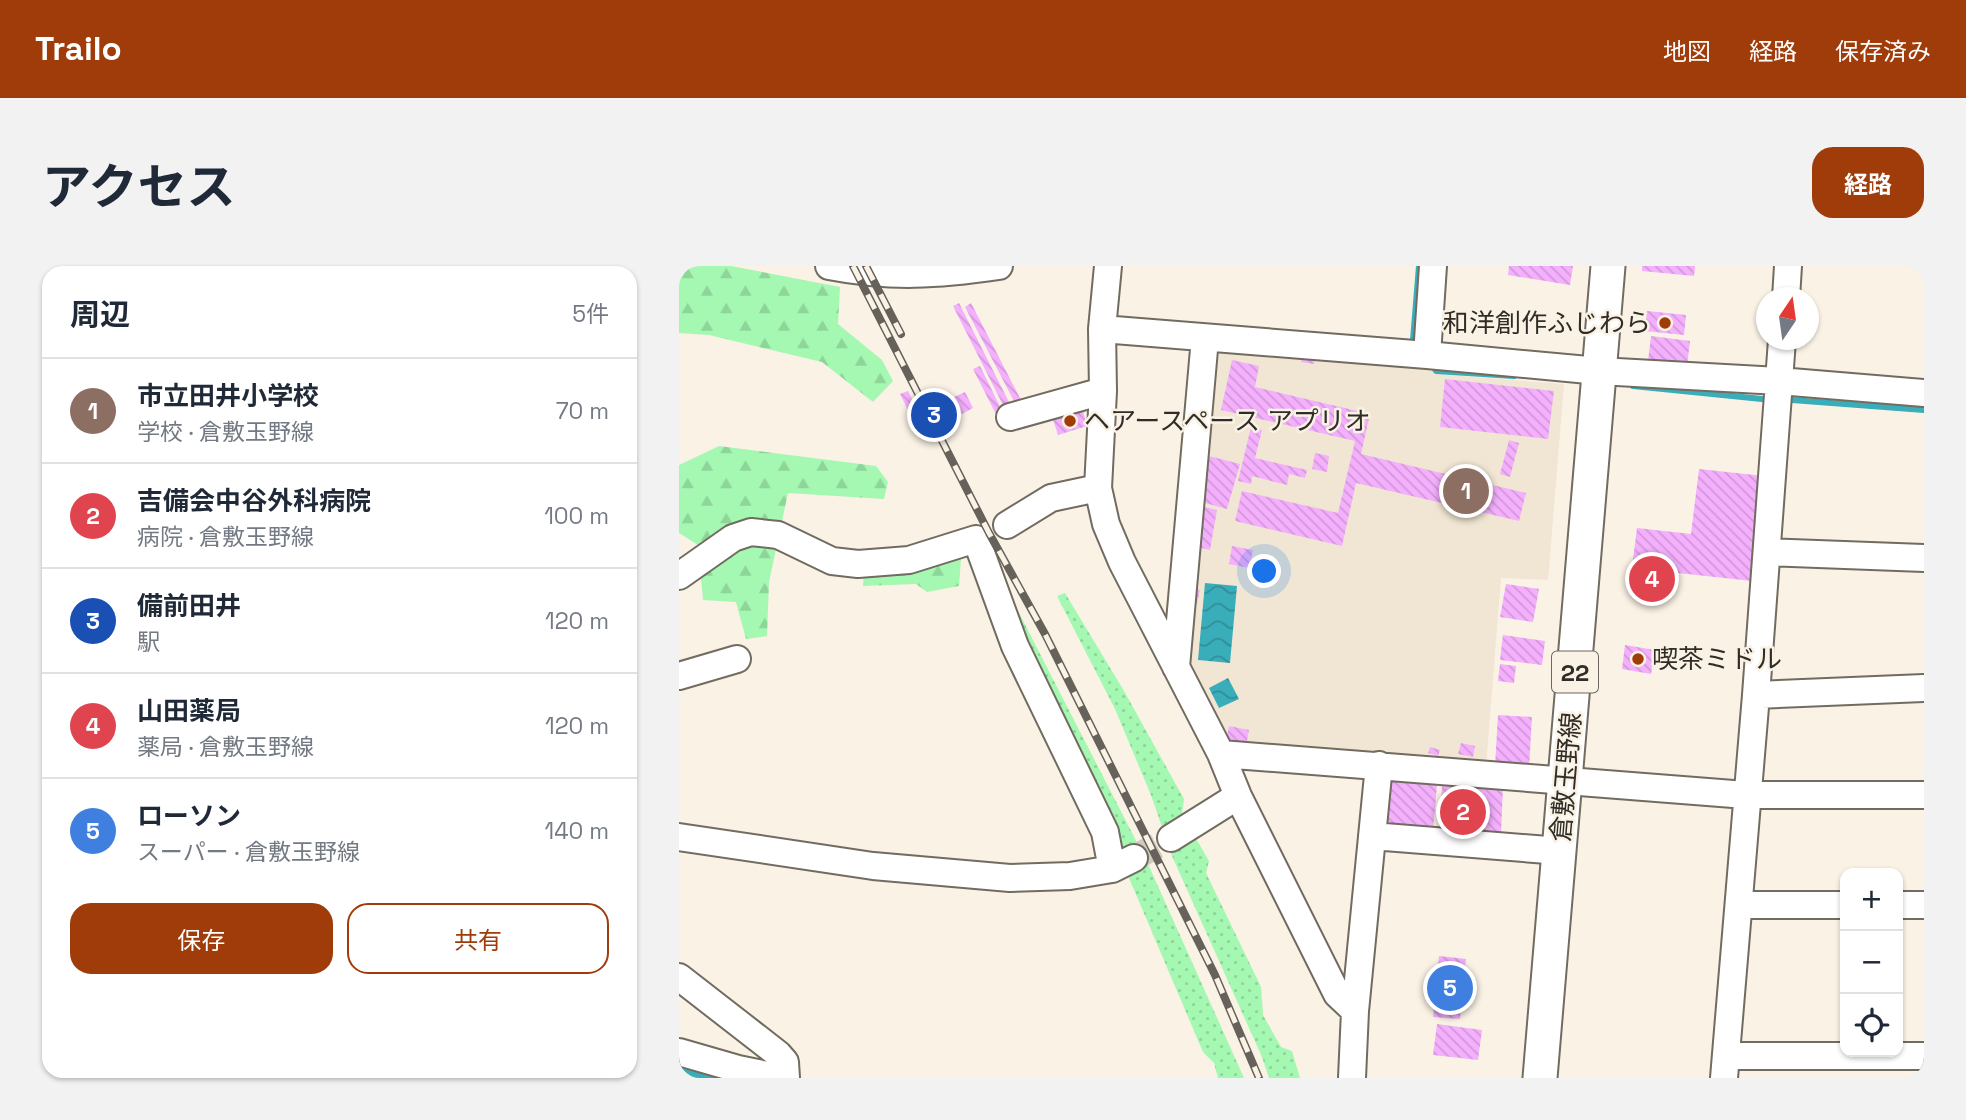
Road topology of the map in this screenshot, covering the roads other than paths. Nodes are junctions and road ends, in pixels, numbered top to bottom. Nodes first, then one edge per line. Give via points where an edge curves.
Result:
1 (829, 266) edge
2 (999, 266) edge
3 (1108, 266) edge
4 (1433, 266) edge
5 (1608, 266) edge
6 (1788, 266) edge
7 (939, 270) edge
8 (1787, 287) edge
9 (1102, 329) junction
10 (1205, 338) junction
11 (1781, 350) edge
12 (1425, 353) junction
13 (1599, 371) junction
14 (1779, 381) junction
15 (1103, 391) junction
16 (1924, 393) edge
17 (1010, 417) dead end
18 (1098, 488) junction
19 (1007, 524) dead end
20 (1767, 552) junction
21 (1924, 558) edge
22 (679, 576) edge
23 (737, 659) dead end
24 (1176, 668) junction
25 (679, 676) edge
26 (1924, 688) edge
27 (1756, 695) junction
28 (1220, 754) junction
29 (1379, 765) junction
30 (1566, 779) junction
31 (1747, 795) junction
32 (1924, 795) edge
33 (1238, 796) junction
34 (1372, 836) junction
35 (679, 837) edge
36 (1171, 838) tunnel mouth
37 (1560, 851) junction
38 (1739, 905) junction
39 (1840, 905) edge
40 (1903, 905) edge
41 (1924, 905) edge
42 (679, 976) edge
43 (1355, 1011) junction
44 (679, 1052) edge
45 (1924, 1056) edge
46 (1725, 1067) edge
47 (784, 1078) edge
48 (1352, 1078) edge
49 (1541, 1078) edge

1 - 7 street via 866,273
2 - 7 street
3 - 9 street
4 - 12 street
5 - 13 main road, 倉敷玉野線 / 22
6 - 8 street
9 - 10 street
9 - 15 street
10 - 12 street
10 - 24 street
11 - 14 street
12 - 13 street
13 - 14 street
13 - 30 main road, 倉敷玉野線 / 22
14 - 16 street
14 - 20 street
15 - 17 street
15 - 18 street
18 - 19 street via 1051,498
18 - 24 street via 1122,562
20 - 21 street
20 - 27 street
22 - 35 street via 733,538 751,533 778,535 832,561 858,564 909,560 976,539 1015,646 1123,863 1070,876 1010,878 873,866
23 - 25 street
24 - 28 street
26 - 27 street
27 - 31 street
28 - 29 street
28 - 33 street
29 - 30 street
29 - 34 street
30 - 31 street
30 - 37 main road, 倉敷玉野線 / 22
31 - 32 street
31 - 38 street
33 - 36 street
33 - 43 street via 1337,995
34 - 37 street
34 - 43 street
37 - 49 main road, 倉敷玉野線 / 22
38 - 39 street
38 - 46 street
40 - 41 street
42 - 47 street via 778,1054 785,1062
43 - 48 street
44 - 47 street
45 - 46 street

